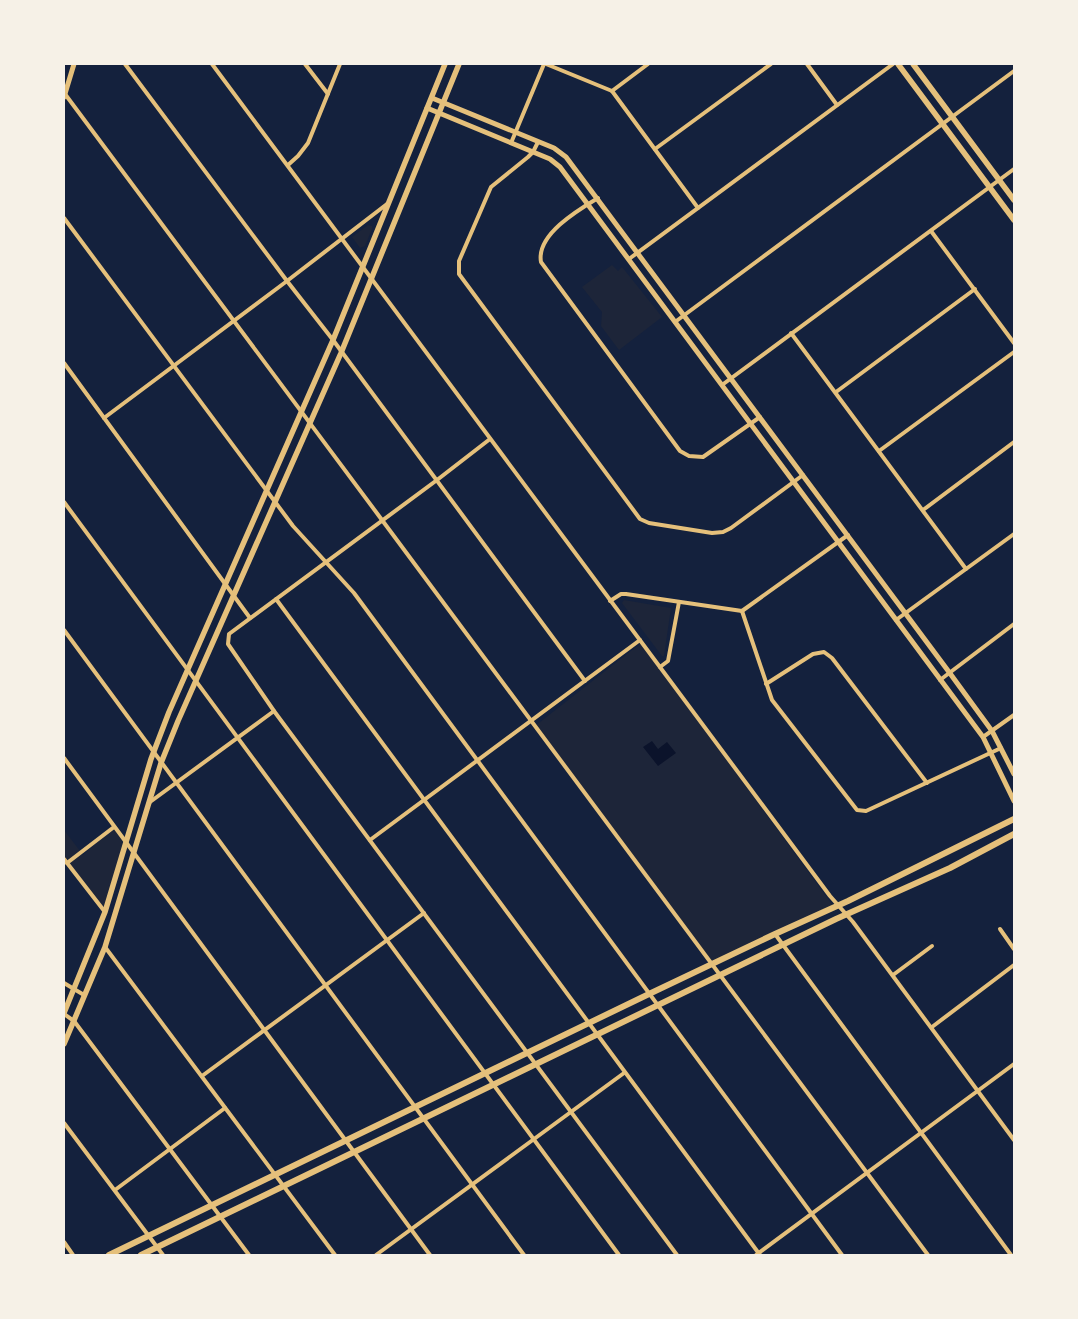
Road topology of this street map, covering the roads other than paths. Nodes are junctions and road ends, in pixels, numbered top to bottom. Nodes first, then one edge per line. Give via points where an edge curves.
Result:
1 (74, 64) edge
2 (125, 64) edge
3 (212, 64) edge
4 (305, 64) edge
5 (340, 64) edge
6 (445, 64) edge
7 (459, 64) edge
8 (545, 64) edge
9 (648, 64) edge
10 (771, 64) edge
11 (807, 64) edge
12 (893, 64) edge
13 (898, 64) edge
14 (913, 64) edge
15 (1014, 71) edge
16 (612, 91) junction
17 (328, 94) junction
18 (64, 95) edge
19 (432, 98) junction
20 (444, 103) junction
21 (837, 105) junction
22 (428, 108) junction
23 (440, 113) junction
24 (952, 117) junction
25 (943, 124) junction
26 (516, 132) junction
27 (538, 142) junction
28 (511, 143) junction
29 (655, 149) junction
30 (533, 152) junction
31 (288, 165) junction
32 (1014, 169) edge
33 (999, 180) junction
34 (989, 187) junction
35 (598, 198) junction
36 (1014, 200) edge
37 (390, 202) junction
38 (588, 204) junction
39 (698, 208) junction
40 (64, 218) edge
41 (1014, 220) edge
42 (931, 231) junction
43 (342, 239) junction
44 (638, 252) junction
45 (629, 259) junction
46 (364, 267) junction
47 (372, 279) junction
48 (287, 282) junction
49 (975, 289) junction
50 (684, 316) junction
51 (234, 321) junction
52 (676, 322) junction
53 (791, 333) junction
54 (333, 340) junction
55 (1014, 343) edge
56 (1014, 352) edge
57 (341, 353) junction
58 (64, 363) edge
59 (174, 366) junction
60 (731, 378) junction
61 (722, 385) junction
62 (836, 392) junction
63 (302, 411) junction
64 (760, 417) junction
65 (104, 418) junction
66 (310, 422) junction
67 (751, 423) junction
68 (490, 439) junction
69 (1014, 442) edge
70 (879, 451) junction
71 (804, 475) junction
72 (437, 480) junction
73 (794, 482) junction
74 (266, 490) junction
75 (64, 502) edge
76 (275, 502) junction
77 (923, 510) junction
78 (382, 520) junction
79 (1014, 534) edge
80 (848, 535) junction
81 (839, 543) junction
82 (326, 562) junction
83 (966, 569) junction
84 (225, 582) junction
85 (234, 595) junction
86 (276, 600) junction
87 (610, 601) junction
88 (679, 602) junction
89 (742, 611) junction
90 (906, 614) junction
91 (250, 618) junction
92 (896, 620) junction
93 (1014, 624) edge
94 (64, 630) edge
95 (640, 640) junction
96 (660, 667) junction
97 (187, 668) junction
98 (949, 672) junction
99 (196, 680) junction
100 (940, 680) junction
101 (585, 681) junction
102 (766, 684) junction
103 (274, 711) junction
104 (1014, 715) edge
105 (530, 720) junction
106 (992, 731) junction
107 (238, 738) junction
108 (983, 738) junction
109 (1001, 748) junction
110 (153, 752) junction
111 (991, 752) junction
112 (64, 758) edge
113 (477, 760) junction
114 (161, 763) junction
115 (1014, 774) edge
116 (927, 783) junction
117 (177, 784) junction
118 (424, 800) junction
119 (1014, 801) edge
120 (150, 802) junction
121 (1014, 819) edge
122 (114, 827) junction
123 (1014, 834) edge
124 (370, 840) junction
125 (126, 843) junction
126 (135, 854) junction
127 (64, 859) edge
128 (67, 863) junction
129 (838, 905) junction
130 (105, 912) junction
131 (424, 913) junction
132 (846, 914) junction
133 (1000, 929) dead end
134 (775, 934) junction
135 (387, 940) junction
136 (782, 945) junction
137 (932, 946) dead end
138 (105, 947) junction
139 (1014, 949) edge
140 (711, 964) junction
141 (1014, 965) edge
142 (720, 975) junction
143 (893, 975) junction
144 (64, 983) edge
145 (326, 986) junction
146 (74, 990) junction
147 (649, 994) junction
148 (84, 995) junction
149 (658, 1005) junction
150 (64, 1014) edge
151 (74, 1021) junction
152 (588, 1024) junction
153 (932, 1027) junction
154 (265, 1031) junction
155 (597, 1035) junction
156 (64, 1044) edge
157 (528, 1053) junction
158 (536, 1064) junction
159 (1014, 1064) edge
160 (624, 1073) junction
161 (484, 1074) junction
162 (202, 1076) junction
163 (493, 1085) junction
164 (978, 1091) junction
165 (416, 1107) junction
166 (225, 1108) junction
167 (571, 1111) junction
168 (424, 1118) junction
169 (64, 1123) edge
170 (920, 1133) junction
171 (534, 1139) junction
172 (1014, 1140) edge
173 (346, 1141) junction
174 (170, 1149) junction
175 (355, 1152) junction
176 (867, 1172) junction
177 (275, 1175) junction
178 (472, 1184) junction
179 (284, 1187) junction
180 (115, 1190) junction
181 (212, 1206) junction
182 (811, 1214) junction
183 (221, 1216) junction
184 (411, 1230) junction
185 (148, 1236) junction
186 (64, 1242) edge
187 (157, 1248) junction
188 (73, 1255) edge
189 (109, 1255) edge
190 (141, 1255) edge
191 (163, 1255) edge
192 (249, 1255) edge
193 (335, 1255) edge
194 (376, 1255) edge
195 (430, 1255) edge
196 (524, 1255) edge
197 (619, 1255) edge
198 (677, 1255) edge
199 (758, 1255) edge
200 (842, 1255) edge
201 (928, 1255) edge
202 (1011, 1255) edge

1 - 18 street
2 - 48 street
3 - 31 street
4 - 17 street
5 - 17 street
6 - 19 main road
7 - 20 main road
8 - 16 street
8 - 26 street
9 - 16 street
10 - 29 street
11 - 21 street
12 - 21 street
13 - 25 main road
14 - 24 main road
15 - 24 street
16 - 29 street
17 - 31 street via 308,143
18 - 51 street
19 - 20 street
19 - 22 main road
20 - 23 main road
20 - 26 street
21 - 39 street
22 - 23 street
22 - 37 main road
23 - 28 street
23 - 47 main road
24 - 25 street
24 - 33 main road
25 - 34 main road
25 - 50 street
26 - 27 street
26 - 28 street
27 - 30 street
27 - 35 street via 566,157
28 - 30 street
29 - 39 street
30 - 38 street via 557,164
30 - 73 street via 491,187 459,262 459,274 640,519 712,533 723,532
31 - 43 street
32 - 33 street
33 - 34 street
33 - 36 main road
34 - 41 main road
34 - 42 street
35 - 38 street
35 - 44 street
37 - 43 street
37 - 46 main road
38 - 45 street
38 - 67 street via 551,234 542,249 542,262 680,451 689,456 703,457
39 - 44 street
40 - 59 street
42 - 49 street
42 - 53 street
43 - 46 street
43 - 48 street
44 - 45 street
44 - 50 street
45 - 52 street
46 - 47 street
46 - 54 main road
47 - 57 main road
47 - 68 street
48 - 51 street
48 - 54 street
49 - 55 street
49 - 62 street
50 - 52 street
50 - 60 street
51 - 59 street
51 - 63 street
52 - 61 street
53 - 60 street
53 - 62 street
54 - 57 street
54 - 63 main road
56 - 70 street
57 - 66 main road
57 - 72 street
58 - 65 street
59 - 65 street
59 - 74 street
60 - 61 street
60 - 64 street
61 - 67 street
62 - 70 street
63 - 66 street
63 - 74 main road
64 - 67 street
64 - 71 street
65 - 84 street
66 - 76 main road
66 - 78 street
67 - 73 street
68 - 72 street
68 - 87 street
69 - 77 street
70 - 77 street
71 - 73 street
71 - 80 street
72 - 78 street
72 - 101 street
73 - 81 street
74 - 76 street
74 - 84 main road
75 - 97 street
76 - 82 street
76 - 85 main road
77 - 83 street
78 - 82 street
78 - 105 street
79 - 83 street
80 - 81 street
80 - 90 street
81 - 89 street
81 - 92 street
82 - 86 street
82 - 113 street via 354,594
83 - 90 street
84 - 85 street
84 - 97 main road
85 - 91 street
85 - 99 main road
86 - 91 street
86 - 118 street
87 - 88 street via 626,594
87 - 95 street
88 - 89 street
88 - 96 street via 668,661
89 - 102 street
90 - 92 street
90 - 98 street
91 - 103 street via 229,634 228,644
92 - 100 street
93 - 98 street
94 - 110 street
95 - 96 street
95 - 101 street
96 - 129 street
97 - 99 street
97 - 110 main road
98 - 100 street
98 - 106 street
99 - 107 street
99 - 114 main road
100 - 108 street
101 - 105 street
102 - 116 street via 772,700 856,810 866,811
102 - 116 street via 813,654 824,652 832,658
103 - 107 street
103 - 124 street
104 - 106 street
105 - 113 street
105 - 140 street
106 - 108 street
106 - 109 street
107 - 117 street
107 - 135 street
108 - 111 street
109 - 111 street
109 - 115 street
110 - 114 street
110 - 125 main road
111 - 116 street
111 - 119 street
112 - 122 street
113 - 118 street
113 - 147 street
114 - 117 street
114 - 120 main road
117 - 120 street
117 - 145 street
118 - 124 street
118 - 152 street
120 - 126 main road
121 - 129 main road
122 - 125 street
122 - 128 street
123 - 132 main road via 950,868
124 - 131 street
125 - 126 street
125 - 130 main road
126 - 138 main road
126 - 154 street
127 - 128 street
128 - 130 street
129 - 132 street
129 - 134 main road
130 - 146 main road
131 - 135 street
131 - 157 street
132 - 136 main road
132 - 143 street
133 - 139 street
134 - 136 street
134 - 140 main road
135 - 145 street
135 - 161 street
136 - 142 main road
136 - 170 street
137 - 143 street
138 - 148 main road
138 - 162 street
140 - 142 street
140 - 147 main road
141 - 153 street
142 - 149 main road
142 - 176 street
143 - 153 street
144 - 146 street
145 - 154 street
145 - 165 street
146 - 148 street
146 - 150 main road
147 - 149 street
147 - 152 main road
148 - 151 main road
149 - 155 main road
149 - 182 street
150 - 151 street
151 - 156 main road
151 - 174 street
152 - 155 street
152 - 157 main road
153 - 164 street
154 - 162 street
154 - 173 street
155 - 158 main road
155 - 160 street
157 - 158 street
157 - 161 main road
158 - 163 main road
158 - 167 street
159 - 164 street
160 - 167 street
160 - 199 street
161 - 163 street
161 - 165 main road
162 - 166 street
163 - 168 main road
163 - 171 street
164 - 170 street
164 - 172 street
165 - 168 street
165 - 173 main road
166 - 174 street
166 - 177 street
167 - 171 street
167 - 198 street
168 - 175 main road
168 - 178 street
169 - 180 street
170 - 176 street
170 - 202 street
171 - 178 street
171 - 197 street
173 - 175 street
173 - 177 main road
174 - 180 street
174 - 181 street
175 - 179 main road
175 - 184 street
176 - 182 street
176 - 201 street
177 - 179 street
177 - 181 main road
178 - 184 street
178 - 196 street
179 - 183 main road
179 - 193 street
180 - 185 street
181 - 183 street
181 - 185 main road
182 - 199 street
182 - 200 street
183 - 187 main road
183 - 192 street
184 - 194 street
184 - 195 street
185 - 187 street
185 - 189 main road
186 - 188 street
187 - 190 main road
187 - 191 street

